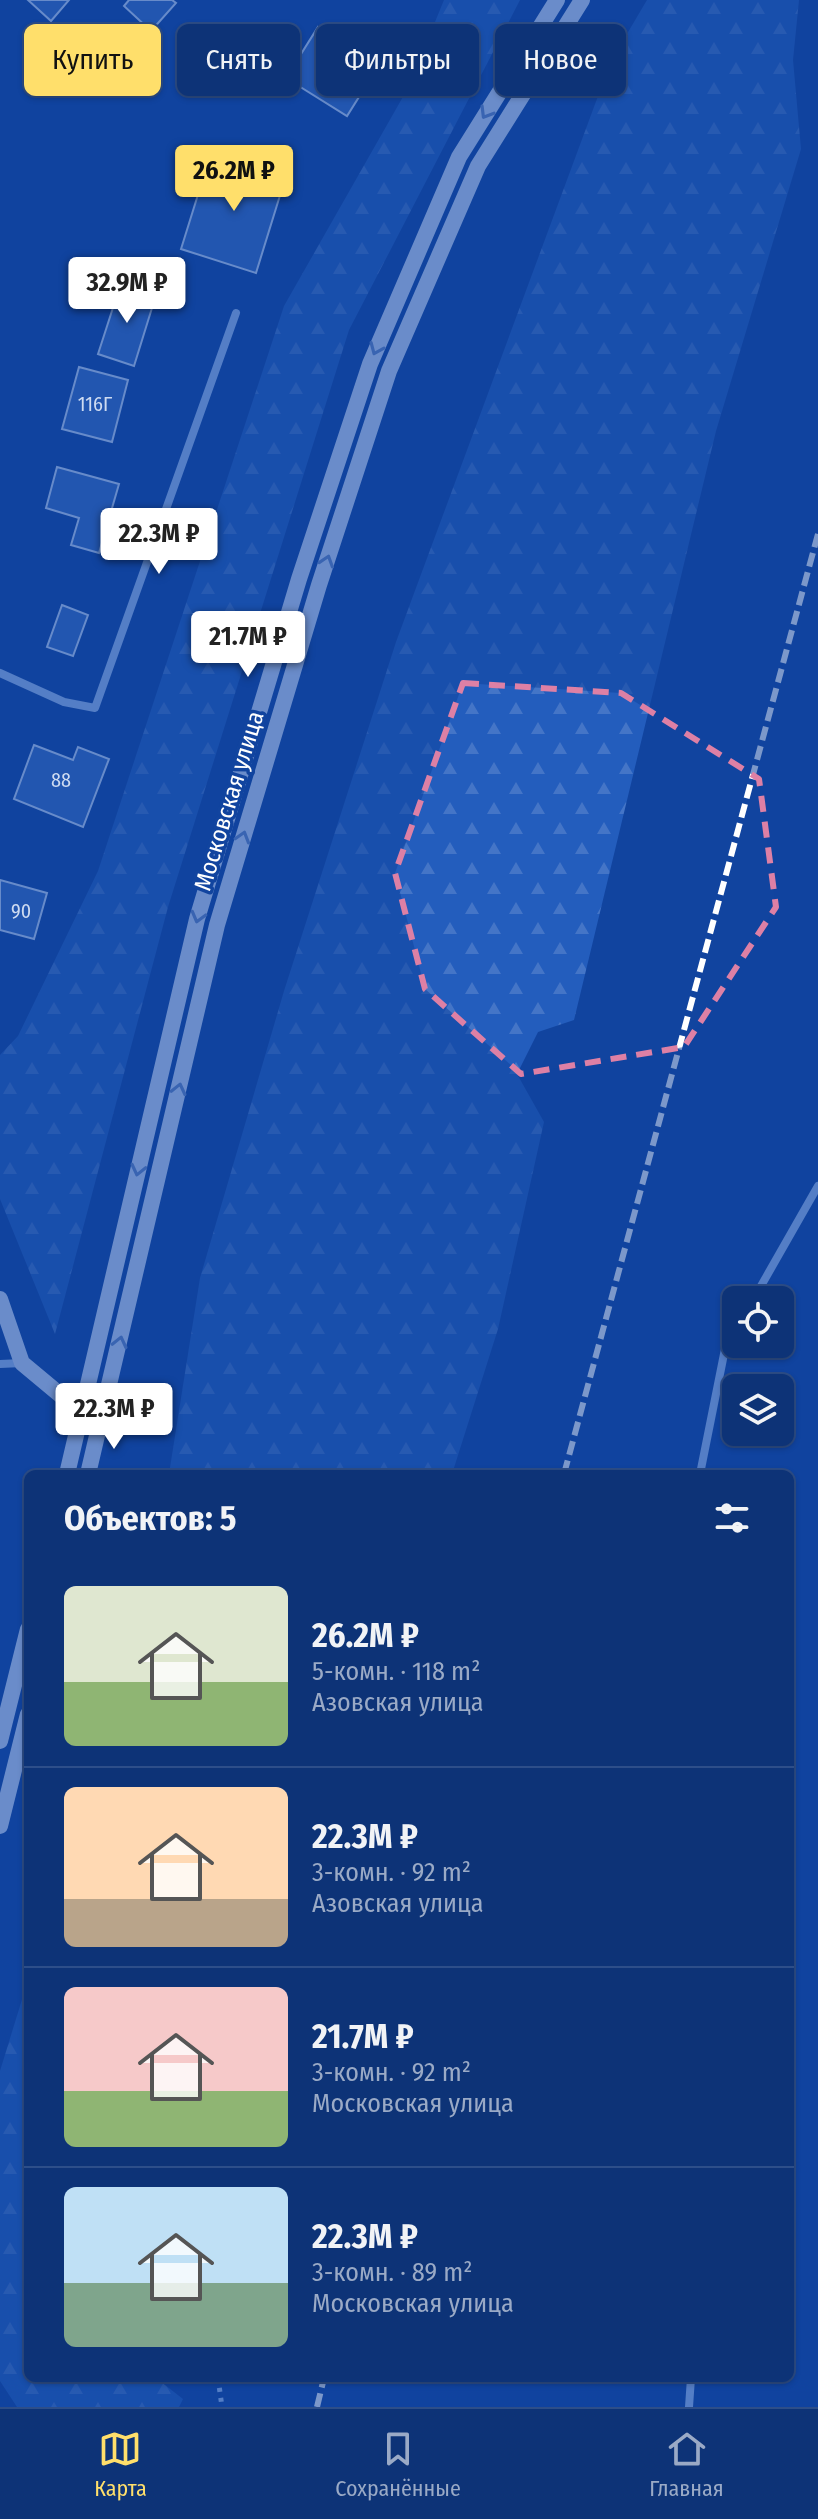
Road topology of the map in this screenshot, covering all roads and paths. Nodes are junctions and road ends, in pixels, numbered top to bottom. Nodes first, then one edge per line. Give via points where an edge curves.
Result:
1 (557, 0) edge
2 (582, 0) edge
3 (236, 313) dead end
4 (0, 673) edge
5 (818, 1186) edge
6 (761, 1286) edge
7 (0, 1299) edge
8 (723, 1358) edge
9 (22, 1363) junction
10 (0, 1364) edge
11 (82, 1413) junction
12 (102, 1418) junction
13 (68, 1470) edge
14 (89, 1470) edge
15 (701, 1470) edge
16 (24, 1645) edge
17 (24, 1730) edge
18 (0, 1741) edge
19 (0, 1826) edge
20 (219, 2382) edge
21 (691, 2382) edge
22 (222, 2407) edge
23 (689, 2407) edge

1 -> 11 main road, Московская улица via 459,157 370,364 197,919
12 -> 2 main road, Московская улица via 217,925 389,371 478,166
3 - 4 street via 95,708 64,702
5 - 6 street
7 - 9 main road
8 - 15 street
9 - 10 street
9 - 11 main road
11 - 12 main road
11 - 13 main road, Московская улица
12 - 14 main road, Московская улица
16 - 18 main road
17 - 19 main road
20 - 22 path
21 - 23 street

